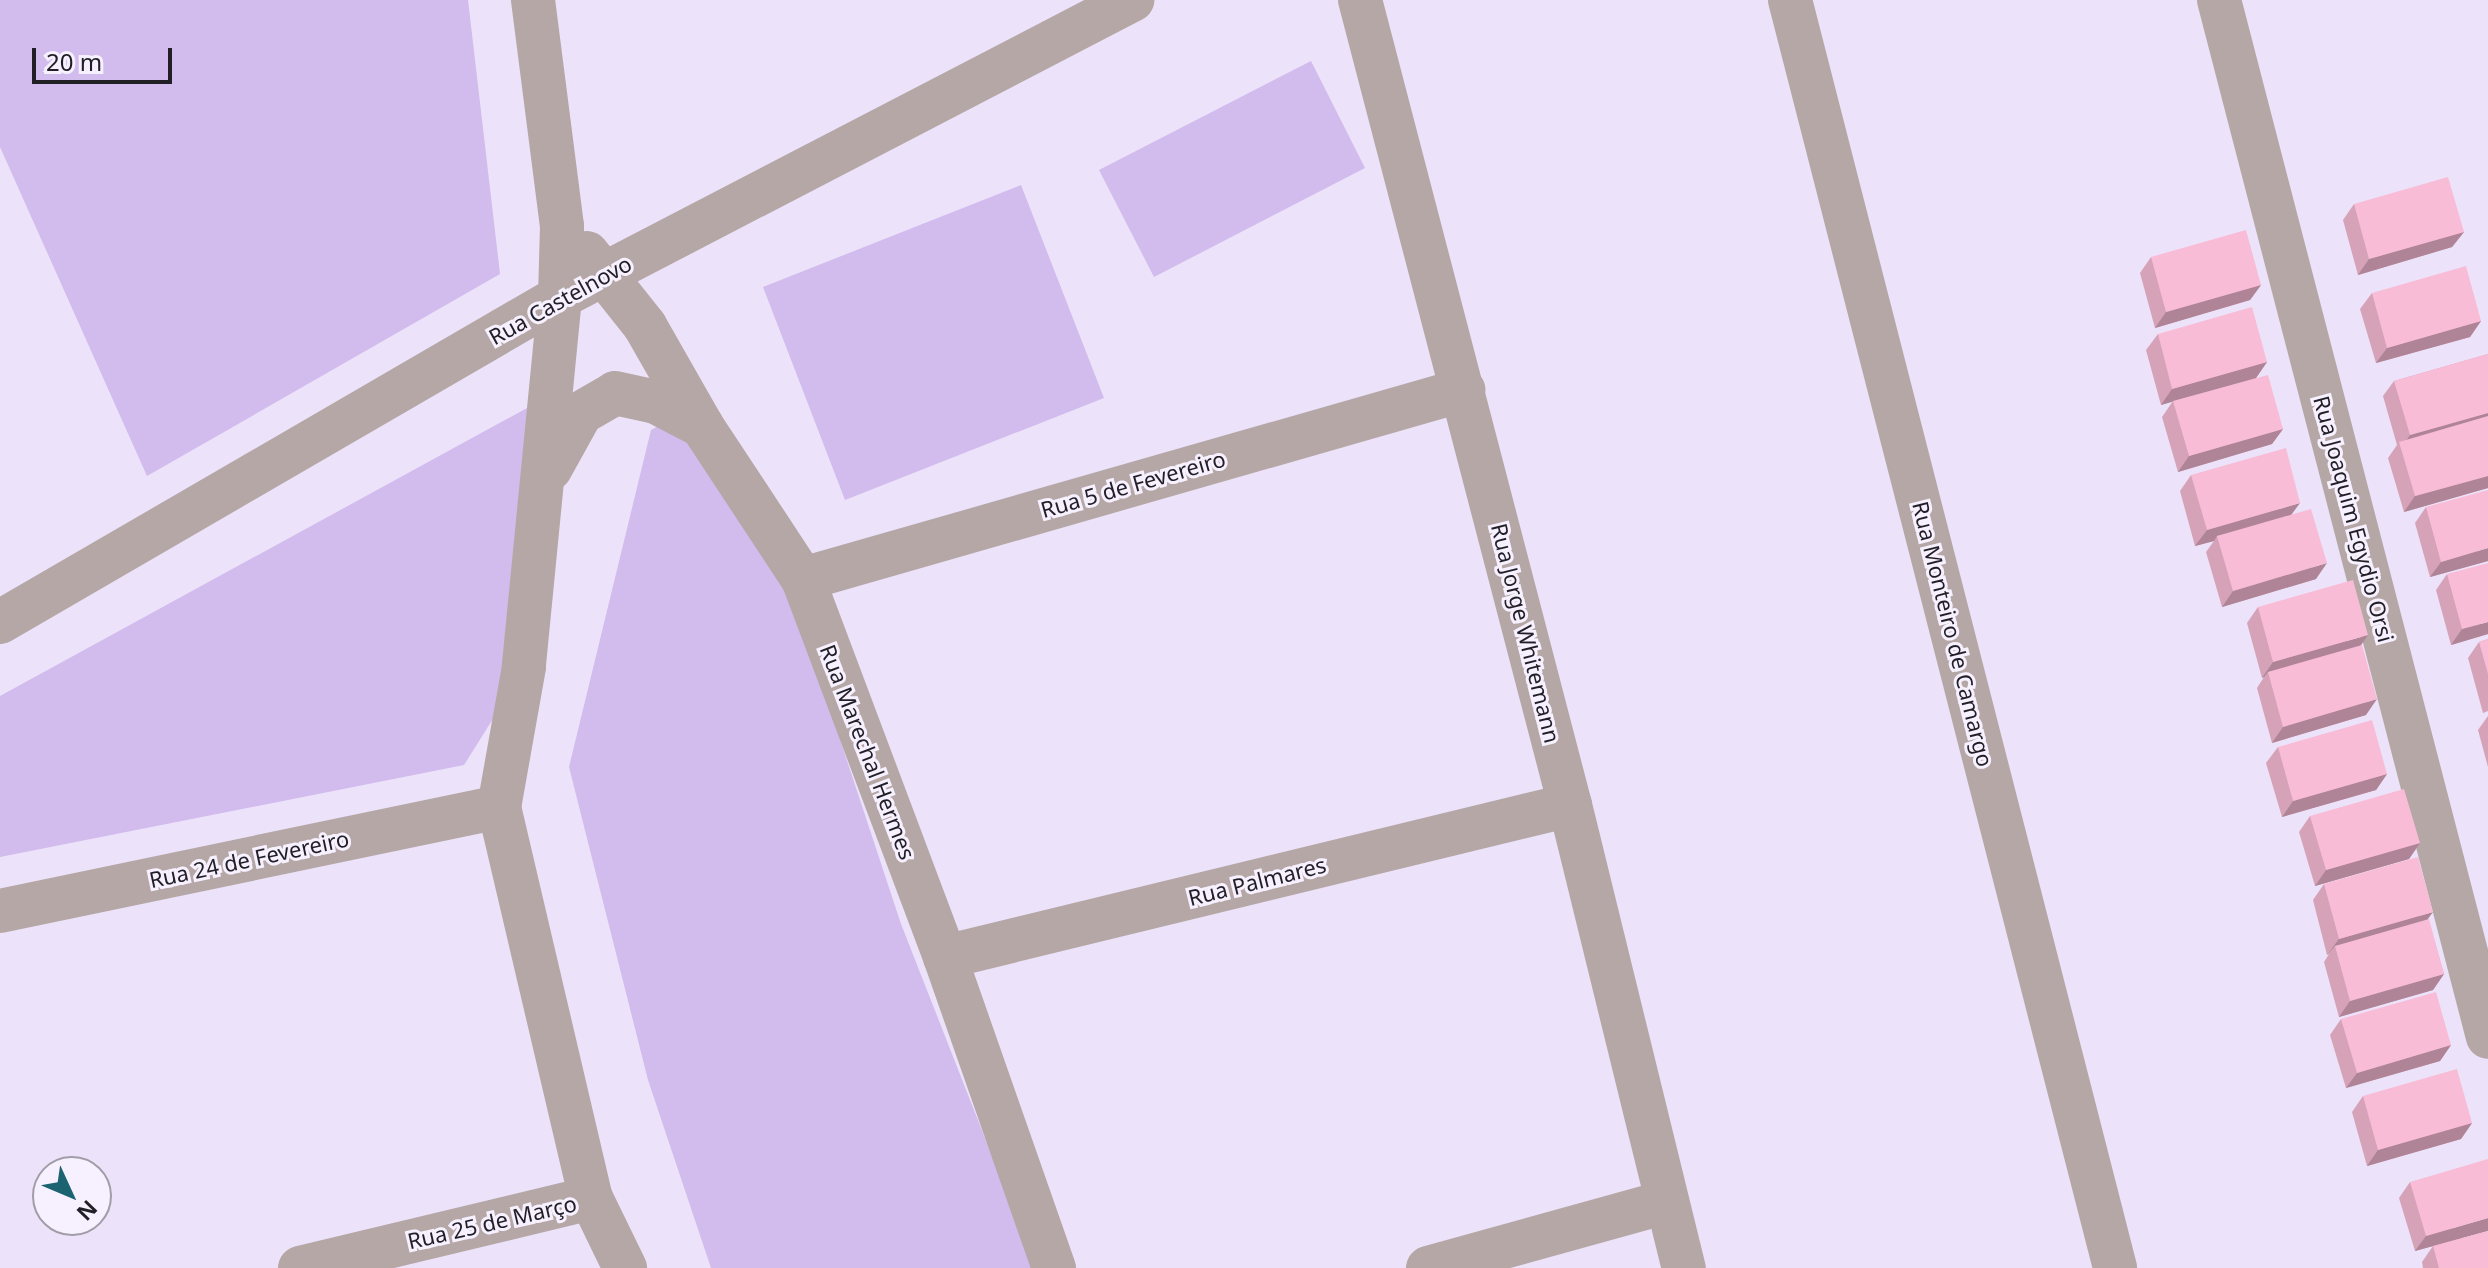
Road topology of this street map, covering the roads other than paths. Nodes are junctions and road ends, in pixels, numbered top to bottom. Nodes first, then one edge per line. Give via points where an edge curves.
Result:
1 (533, 0) edge
2 (1132, 0) edge
3 (1360, 0) edge
4 (1790, 0) edge
5 (2219, 0) edge
6 (562, 226) junction
7 (606, 274) junction
8 (560, 297) junction
9 (1463, 390) junction
10 (702, 426) junction
11 (540, 487) junction
12 (803, 579) junction
13 (0, 622) edge
14 (1570, 805) junction
15 (499, 807) junction
16 (0, 911) edge
17 (945, 957) junction
18 (2488, 1037) edge
19 (591, 1198) junction
20 (1666, 1202) junction
21 (300, 1268) edge
22 (625, 1268) edge
23 (1054, 1268) edge
24 (1428, 1268) edge
25 (1684, 1268) edge
26 (2115, 1268) edge

1 - 6 street
2 - 7 street, Rua Castelnovo
3 - 9 street, Rua Jorge Whitemann
4 - 26 street, Rua Monteiro de Camargo
5 - 18 street, Rua Joaquim Egydio Orsi
6 - 7 street, Rua Marechal Hermes
6 - 8 street
7 - 8 street, Rua Castelnovo
7 - 10 street, Rua Marechal Hermes via 645,326
8 - 11 street
8 - 13 street, Rua Castelnovo
9 - 12 street, Rua 5 de Fevereiro
9 - 14 street, Rua Jorge Whitemann
10 - 11 street via 656,402 615,393 581,413
10 - 12 street, Rua Marechal Hermes
11 - 15 street via 524,667
12 - 17 street, Rua Marechal Hermes
14 - 17 street, Rua Palmares
14 - 20 street, Rua Jorge Whitemann
15 - 16 street, Rua 24 de Fevereiro
15 - 19 street
17 - 23 street, Rua Marechal Hermes
19 - 21 street, Rua 25 de Março
19 - 22 street
20 - 24 street
20 - 25 street, Rua Jorge Whitemann

